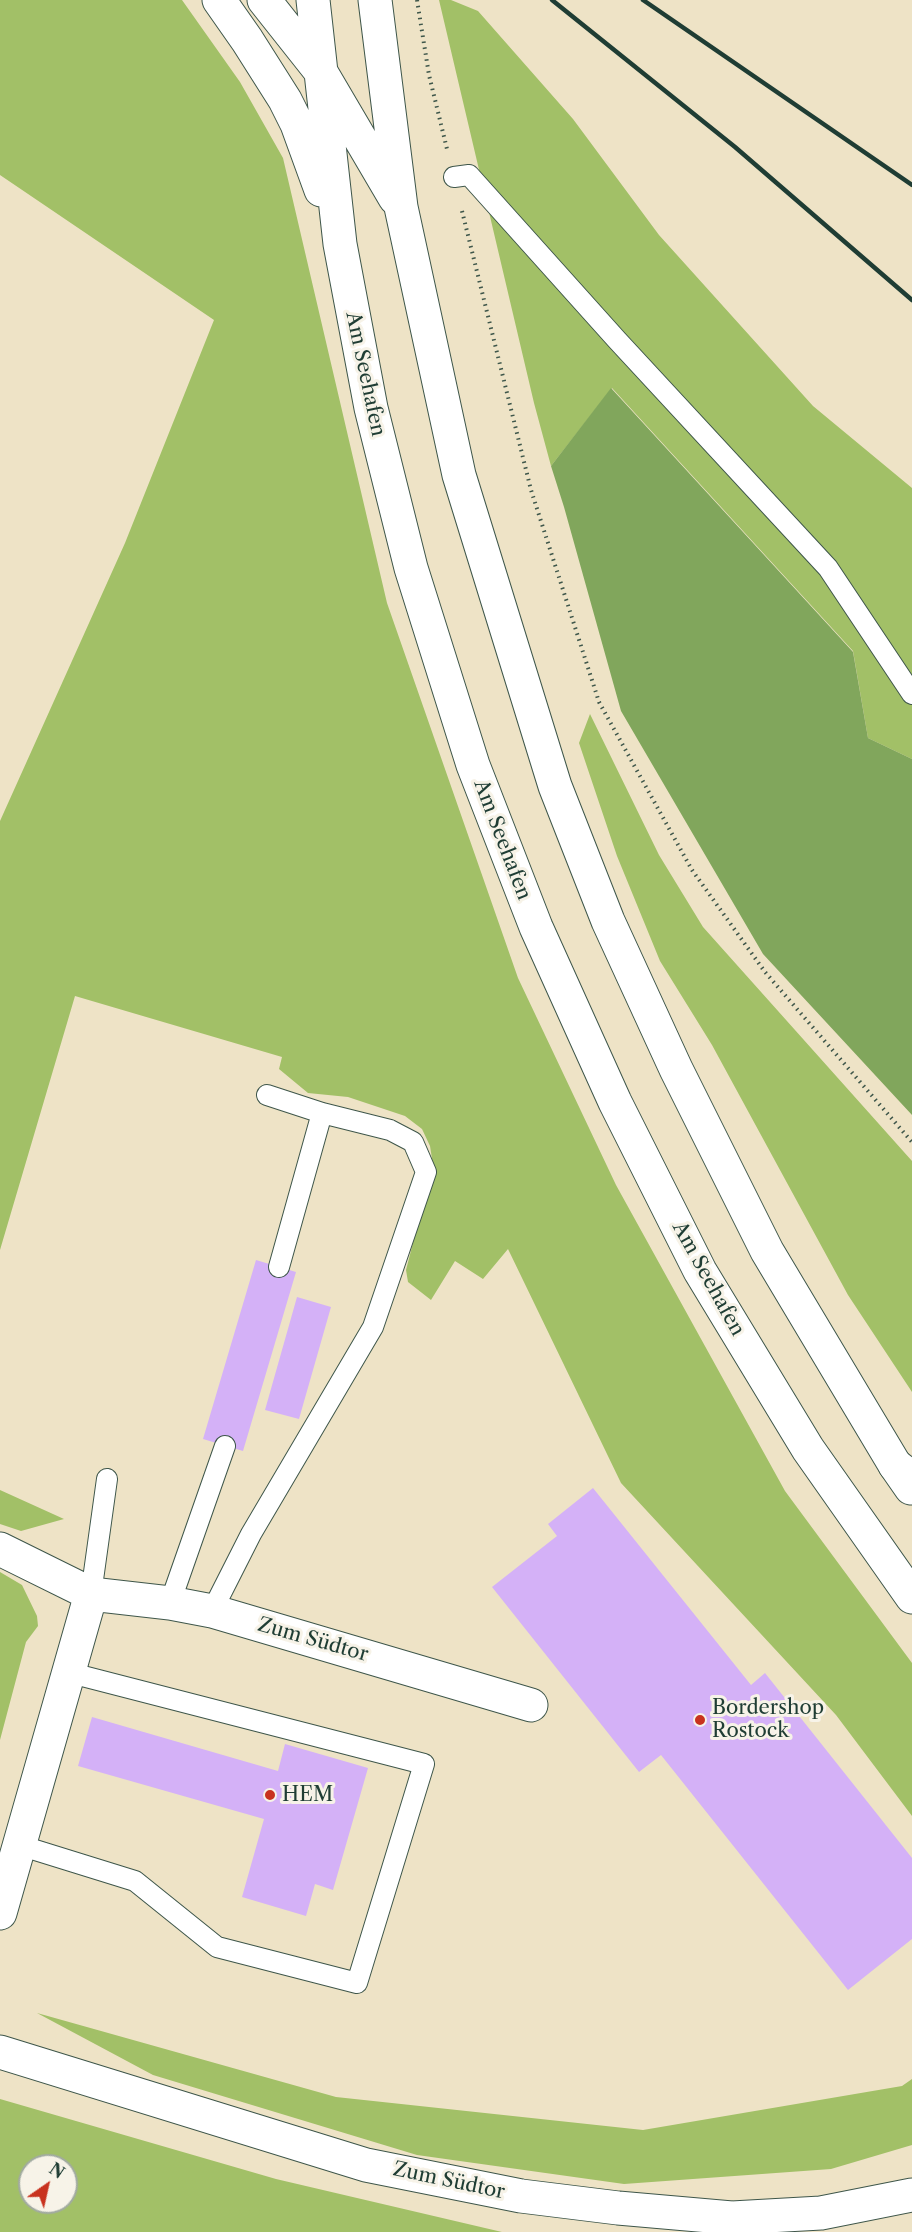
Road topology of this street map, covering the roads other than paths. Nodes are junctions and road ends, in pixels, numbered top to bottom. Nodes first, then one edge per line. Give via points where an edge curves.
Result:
1 (219, 0) edge
2 (264, 0) edge
3 (313, 0) edge
4 (375, 0) edge
5 (321, 72) junction
6 (454, 177) road end
7 (401, 207) junction
8 (340, 244) junction
9 (912, 694) edge
10 (267, 1095) dead end
11 (322, 1113) junction
12 (279, 1267) dead end
13 (225, 1446) dead end
14 (906, 1477) edge
15 (107, 1479) dead end
16 (4, 1551) edge
17 (91, 1594) junction
18 (912, 1597) edge
19 (170, 1603) junction
20 (212, 1611) junction
21 (68, 1672) junction
22 (531, 1705) dead end
23 (19, 1845) junction
24 (0, 1912) edge
25 (0, 2052) edge
26 (912, 2195) edge

1 - 8 street via 263,63 297,124
2 - 5 street
3 - 5 street, Am Seehafen
4 - 7 street
5 - 7 street
5 - 8 street, Am Seehafen
6 - 9 lane via 469,175 828,568
7 - 14 street via 459,475 555,786 608,921 761,1241
8 - 18 street, Am Seehafen via 370,408 411,568 470,756 536,927 615,1102 700,1271 808,1449
10 - 11 lane
11 - 12 lane
11 - 20 lane via 390,1130 413,1142 426,1172 373,1327 251,1534
13 - 19 lane
15 - 17 lane
16 - 17 street, Zum Südtor
17 - 19 street, Zum Südtor
17 - 21 street
19 - 20 street, Zum Südtor
20 - 22 street, Zum Südtor
21 - 23 street
21 - 23 lane via 424,1764 357,1983 217,1947 135,1881
23 - 24 street
25 - 26 street, Zum Südtor via 366,2164 521,2196 732,2218 821,2213

